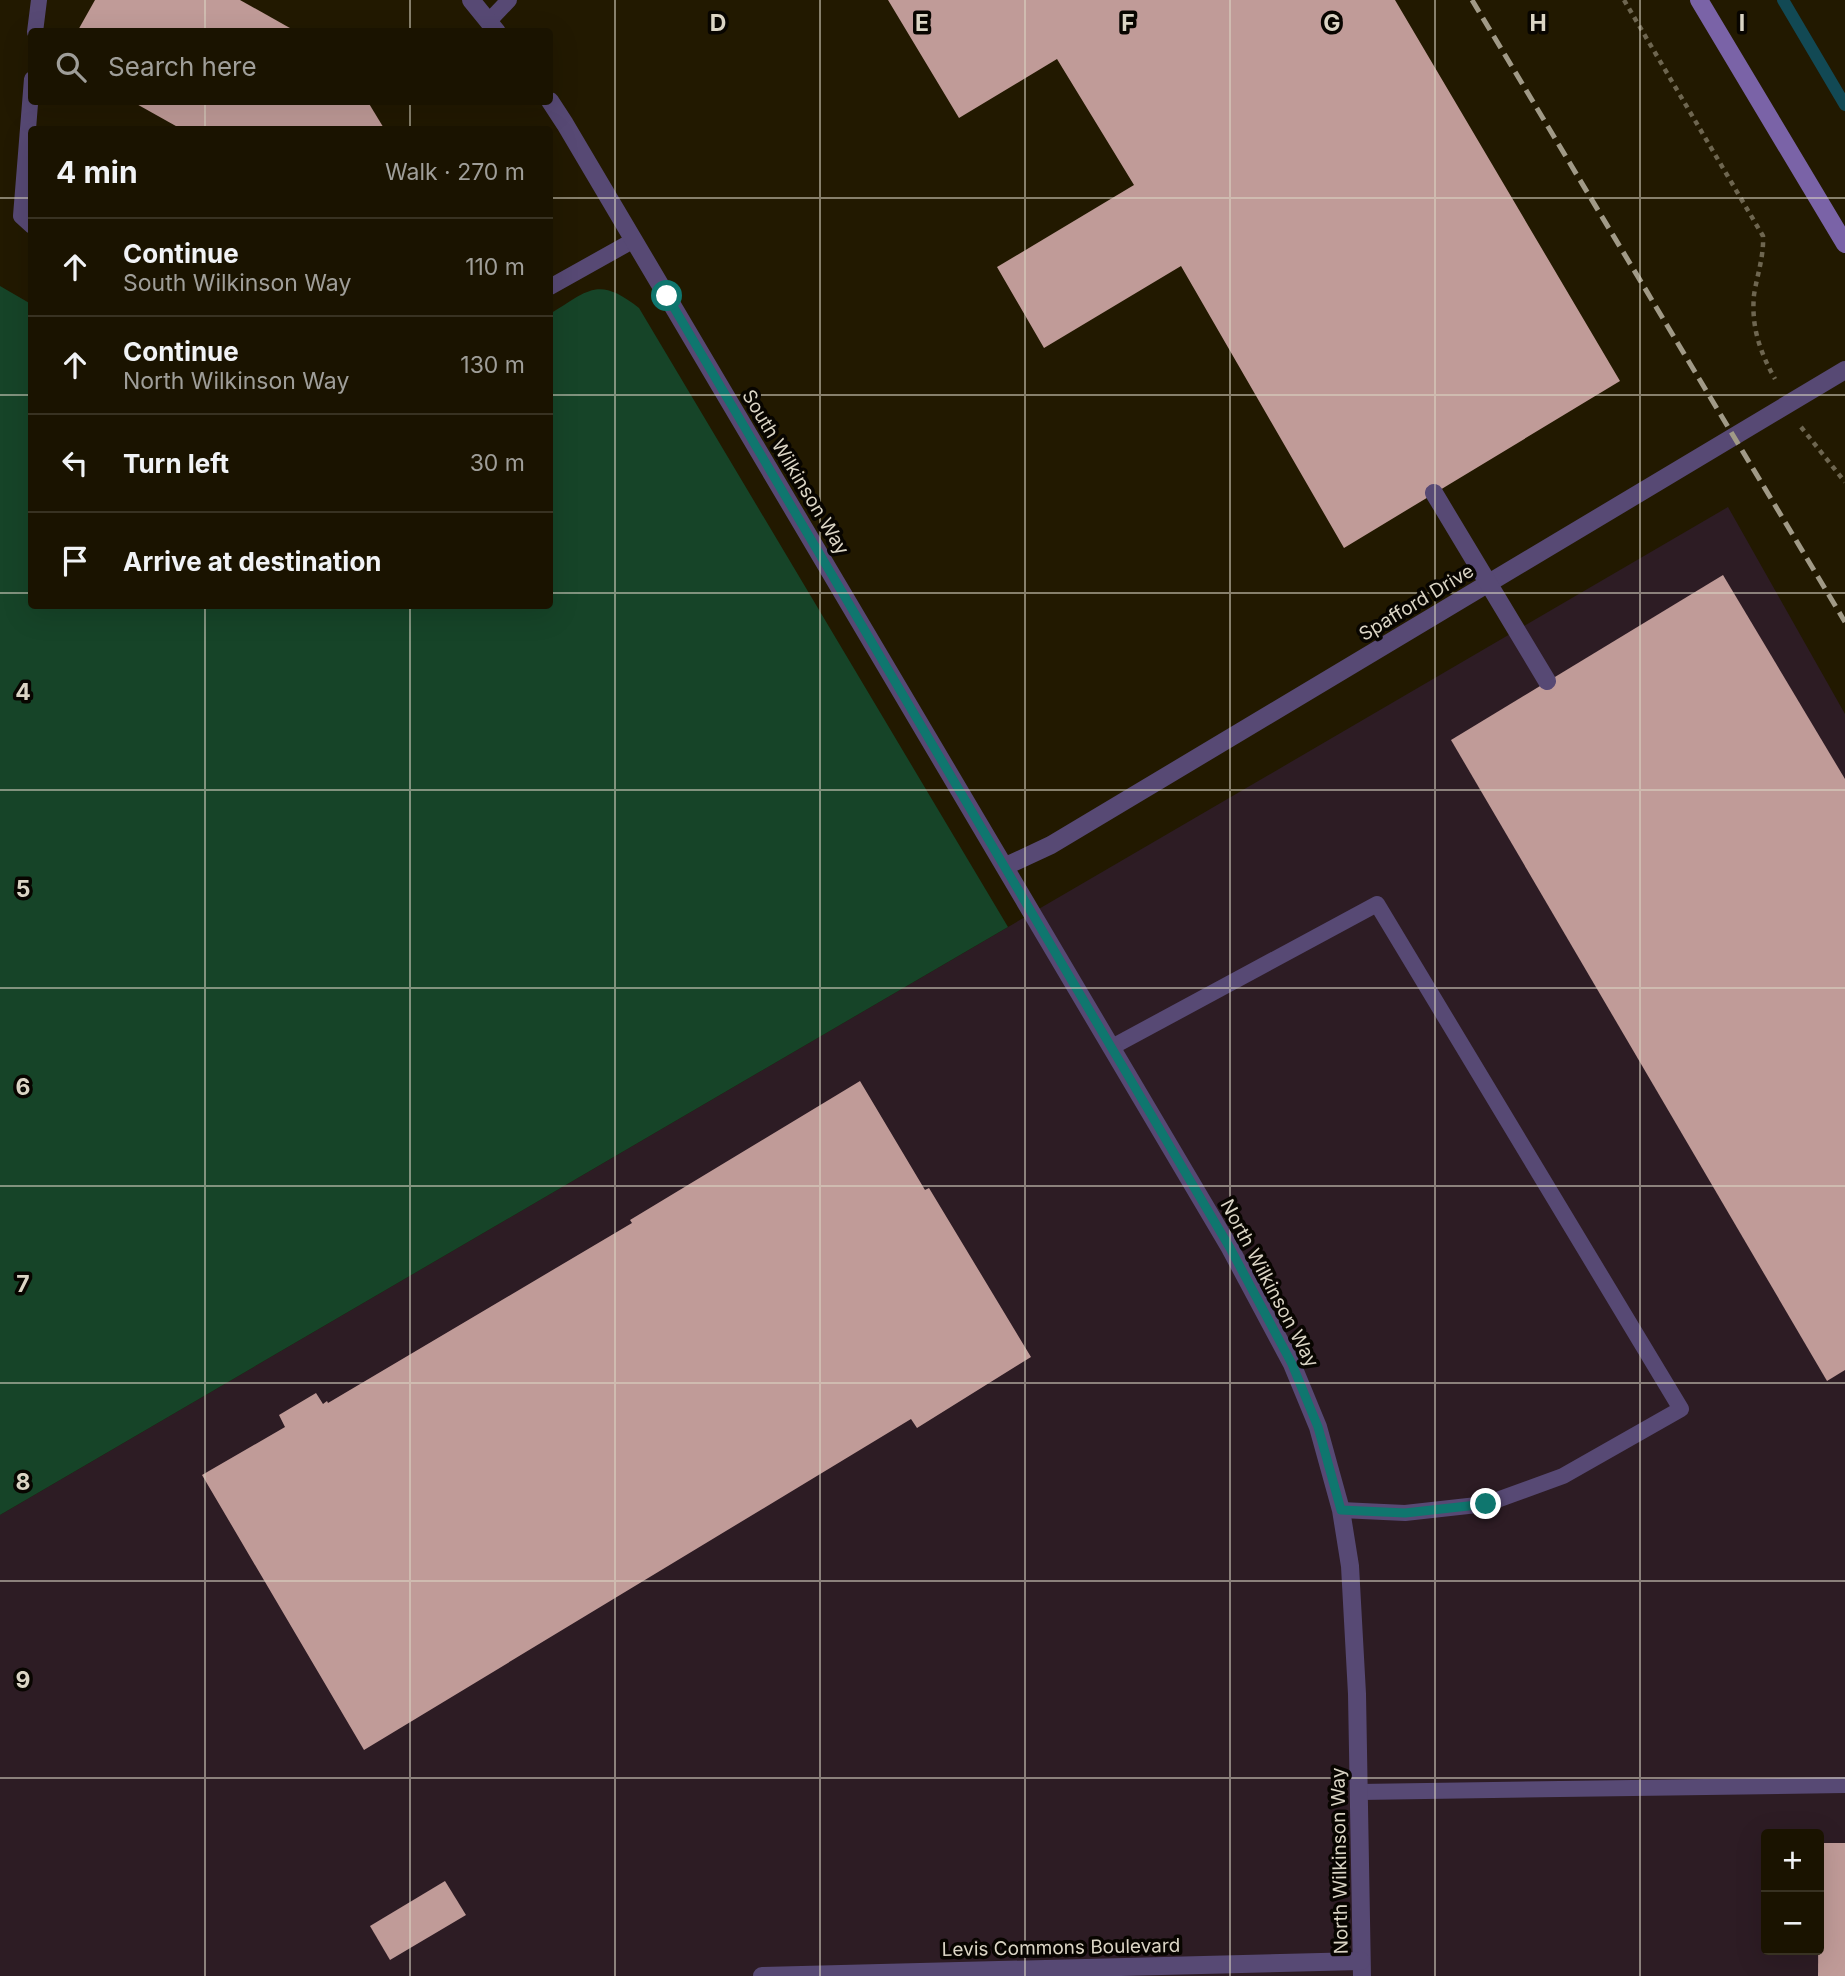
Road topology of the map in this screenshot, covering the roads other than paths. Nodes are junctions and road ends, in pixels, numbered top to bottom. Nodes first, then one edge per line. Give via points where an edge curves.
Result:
1 (39, 0) edge
2 (471, 0) edge
3 (509, 0) edge
4 (1699, 0) edge
5 (493, 26) edge
6 (36, 28) edge
7 (30, 105) edge
8 (553, 105) edge
9 (28, 126) edge
10 (28, 129) edge
11 (28, 222) edge
12 (634, 240) junction
13 (1845, 244) edge
14 (553, 285) edge
15 (1845, 370) edge
16 (1434, 493) dead end
17 (1547, 681) dead end
18 (1006, 866) junction
19 (1112, 1047) junction
20 (1341, 1510) junction
21 (1845, 1785) edge
22 (1359, 1792) junction
23 (1361, 1968) edge
24 (762, 1976) edge

1 - 6 lane
2 - 5 street
3 - 5 lane
4 - 13 street
7 - 9 lane
8 - 12 street, South Wilkinson Way
10 - 11 lane via 21,216
12 - 14 lane
12 - 18 street, South Wilkinson Way
15 - 18 street, Spafford Drive via 1051,845
16 - 17 street, bridge
18 - 19 street, North Wilkinson Way
19 - 20 street, North Wilkinson Way via 1292,1364 1318,1427
19 - 20 lane via 1377,904 1681,1409 1563,1476 1486,1504 1405,1513
20 - 22 street, North Wilkinson Way via 1351,1579
21 - 22 lane
22 - 23 street, North Wilkinson Way
23 - 24 street, Levis Commons Boulevard

